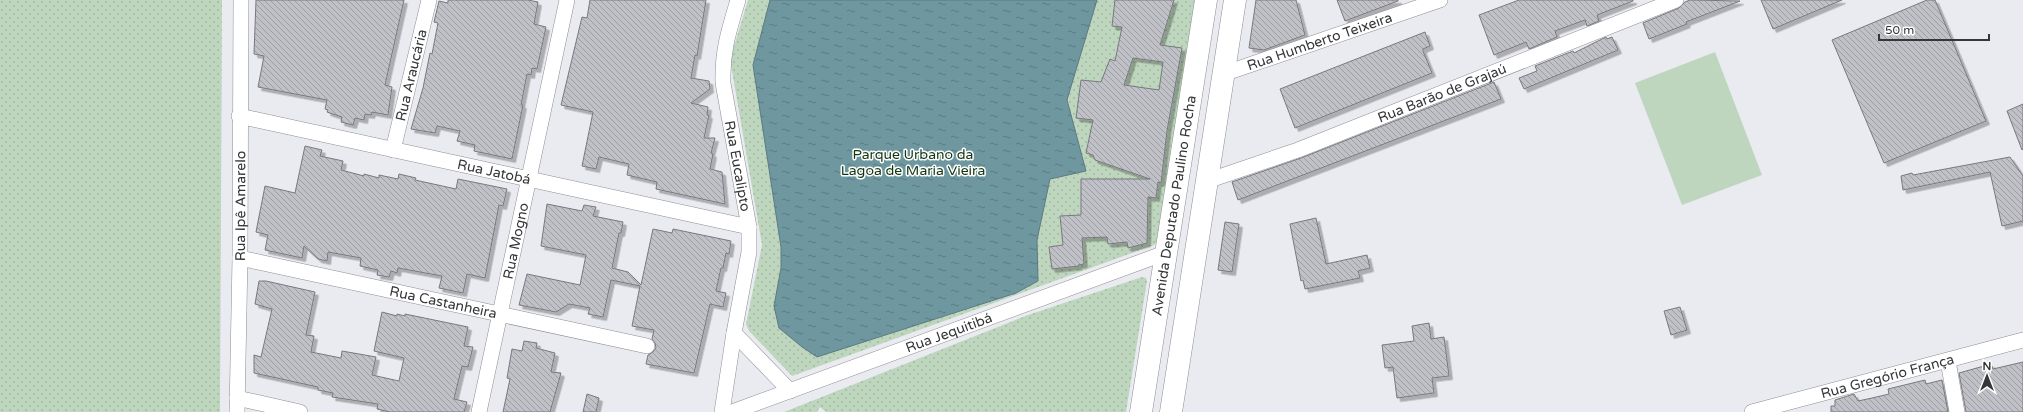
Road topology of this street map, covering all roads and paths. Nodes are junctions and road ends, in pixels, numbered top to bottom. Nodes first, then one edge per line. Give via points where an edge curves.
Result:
1 (240, 0) edge
2 (429, 0) edge
3 (567, 0) edge
4 (738, 0) edge
5 (1206, 0) edge
6 (1234, 0) edge
7 (1676, 0) edge
8 (1431, 2) edge
9 (1223, 74) junction
10 (239, 116) junction
11 (393, 150) junction
12 (529, 178) junction
13 (1207, 181) junction
14 (749, 227) junction
15 (1165, 253) junction
16 (240, 258) junction
17 (500, 315) junction
18 (734, 333) junction
19 (2023, 340) edge
20 (647, 346) dead end
21 (1948, 361) junction
22 (790, 391) junction
23 (238, 405) edge
24 (1142, 407) edge
25 (300, 412) edge
26 (479, 412) edge
27 (722, 412) edge
28 (732, 412) edge
29 (1170, 412) edge
30 (1752, 412) edge
31 (1957, 412) edge

1 - 10 street, Rua Ipê Amarelo
2 - 11 street, Rua Araucária
3 - 12 street, Rua Mogno
4 - 14 street, Rua Eucalipto via 726,39 723,83
5 - 15 main road, Avenida Deputado Paulino Rocha
6 - 9 main road, Avenida Deputado Paulino Rocha
7 - 13 street, Rua Barão de Grajaú via 1369,123
8 - 9 street, Rua Humberto Teixeira
9 - 13 main road, Avenida Deputado Paulino Rocha
10 - 11 street, Rua Jatobá
10 - 16 street, Rua Ipê Amarelo
11 - 12 street, Rua Jatobá
12 - 14 street, Rua Jatobá
12 - 17 street, Rua Mogno
13 - 29 main road, Avenida Deputado Paulino Rocha
14 - 18 street, Rua Eucalipto via 749,252
15 - 22 street, Rua Jequitibá
15 - 24 main road, Avenida Deputado Paulino Rocha
16 - 17 street, Rua Castanheira
16 - 23 street, Rua Ipê Amarelo
17 - 20 street, Rua Castanheira
17 - 26 street, Rua Mogno
18 - 22 street
18 - 27 street, Rua Eucalipto
19 - 21 street, Rua Gregório França
21 - 30 street, Rua Gregório França
21 - 31 street
22 - 28 street, Rua Jequitibá
23 - 25 street
24 - 29 main road

